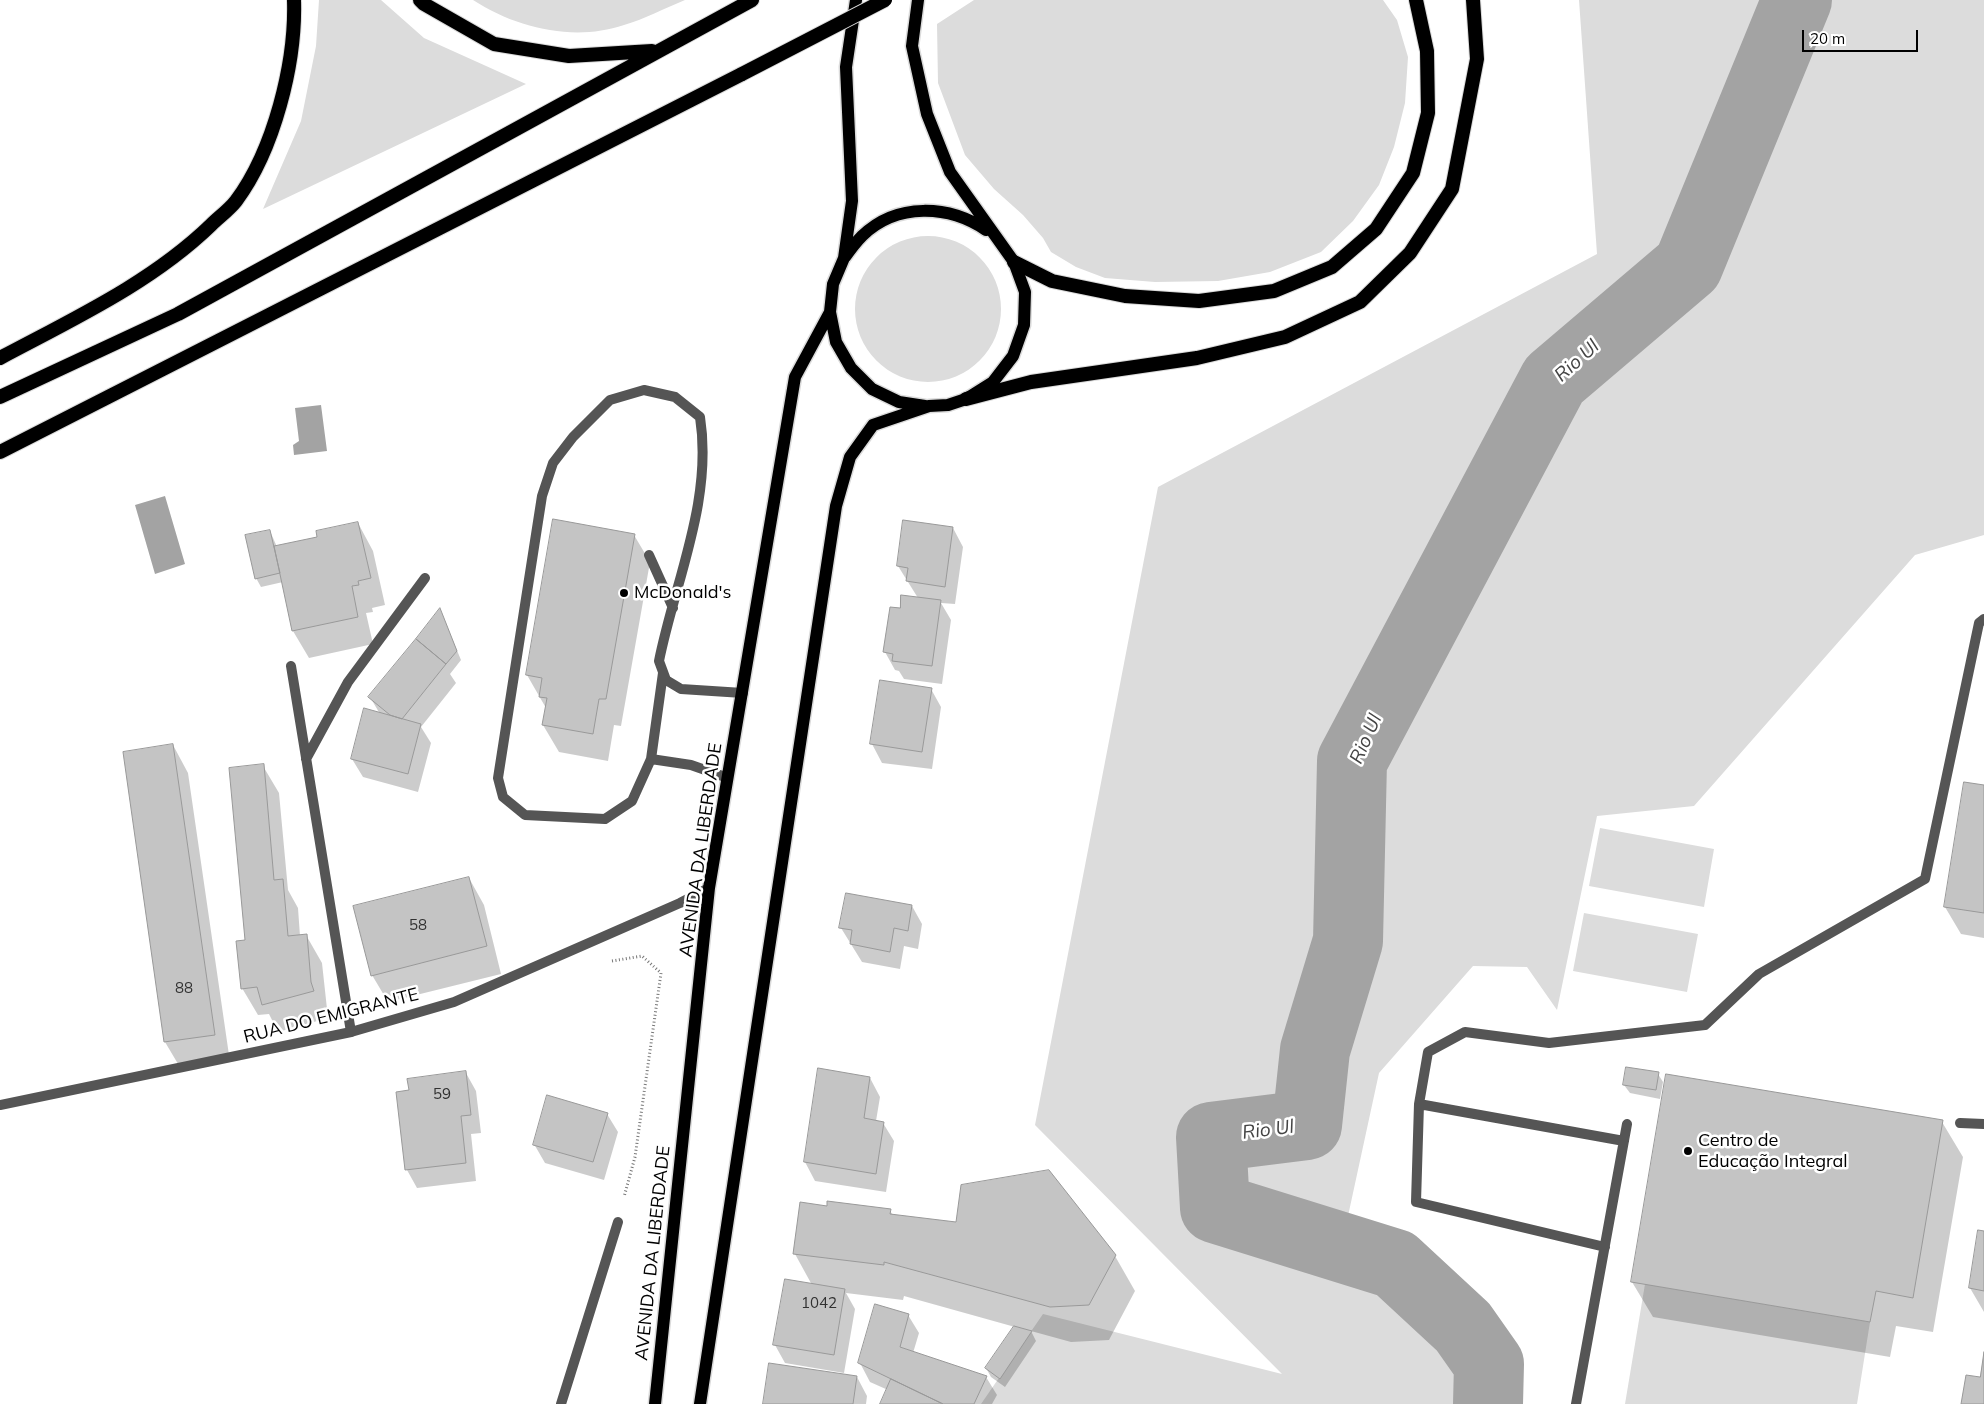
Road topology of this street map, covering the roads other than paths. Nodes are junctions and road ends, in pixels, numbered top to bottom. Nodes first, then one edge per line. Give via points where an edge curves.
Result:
1 (294, 0) edge
2 (420, 0) edge
3 (752, 0) edge
4 (856, 0) edge
5 (885, 0) edge
6 (918, 0) edge
7 (1416, 0) edge
8 (1473, 0) edge
9 (658, 51) junction
10 (994, 236) junction
11 (844, 258) junction
12 (1014, 262) junction
13 (830, 312) junction
14 (0, 358) edge
15 (0, 397) edge
16 (966, 399) junction
17 (929, 406) junction
18 (0, 452) edge
19 (649, 555) dead end
20 (426, 578) dead end
21 (673, 608) junction
22 (1984, 619) edge
23 (291, 666) dead end
24 (663, 672) junction
25 (742, 692) junction
26 (306, 759) junction
27 (651, 759) junction
28 (728, 778) junction
29 (709, 888) junction
30 (351, 1032) junction
31 (1419, 1104) junction
32 (0, 1105) edge
33 (1960, 1122) dead end
34 (1627, 1124) dead end
35 (1984, 1124) edge
36 (1624, 1141) junction
37 (618, 1222) road end
38 (1605, 1247) junction
39 (561, 1404) edge
40 (655, 1404) edge
41 (700, 1404) edge
42 (1576, 1404) edge

1 - 14 highway via 285,88 263,154 236,202 193,243 120,293
2 - 9 highway via 494,44 569,56
3 - 9 highway
4 - 11 main road, AVENIDA DA LIBERDADE via 846,67 852,201
5 - 18 highway, bridge
6 - 10 main road, AVENIDA DA LIBERDADE via 912,46 927,114 950,172
7 - 12 highway via 1427,51 1428,113 1412,173 1376,229 1332,267 1274,291 1198,301 1125,296 1052,281
8 - 16 highway via 1477,59 1452,189 1410,254 1360,302 1285,337 1197,358 1031,382
9 - 15 highway via 178,314
10 - 11 main road, AVENIDA DA LIBERDADE via 970,220 943,211 914,211 886,219 862,235
10 - 12 main road, AVENIDA DA LIBERDADE
11 - 13 main road, AVENIDA DA LIBERDADE via 833,284
12 - 16 main road, AVENIDA DA LIBERDADE via 1025,292 1024,325 1014,356 993,382
13 - 17 main road, AVENIDA DA LIBERDADE via 836,342 843,355 872,389 899,402
13 - 25 main road, AVENIDA DA LIBERDADE via 796,377
16 - 17 main road, AVENIDA DA LIBERDADE via 948,405
17 - 41 main road, AVENIDA DA LIBERDADE via 873,424 850,456 836,506
19 - 21 street
20 - 26 street via 348,682
21 - 24 street via 658,661
21 - 27 street via 691,539 704,445 700,417 675,397 644,390 610,400 573,437 553,463 542,496 498,778 503,797 525,815 605,819 632,801
22 - 31 street via 1979,623 1925,879 1759,974 1704,1025 1548,1043 1465,1032 1428,1052
23 - 26 street
24 - 25 street via 666,680 681,689
24 - 27 street
25 - 28 main road, AVENIDA DA LIBERDADE
26 - 30 street
27 - 28 street via 691,765
28 - 29 main road, AVENIDA DA LIBERDADE
29 - 30 street, RUA DO EMIGRANTE via 454,1002
29 - 40 main road, AVENIDA DA LIBERDADE
30 - 32 street, RUA DO EMIGRANTE
31 - 36 street
31 - 38 street via 1416,1202
33 - 35 street
34 - 36 street
36 - 38 street
37 - 39 street
38 - 42 street

